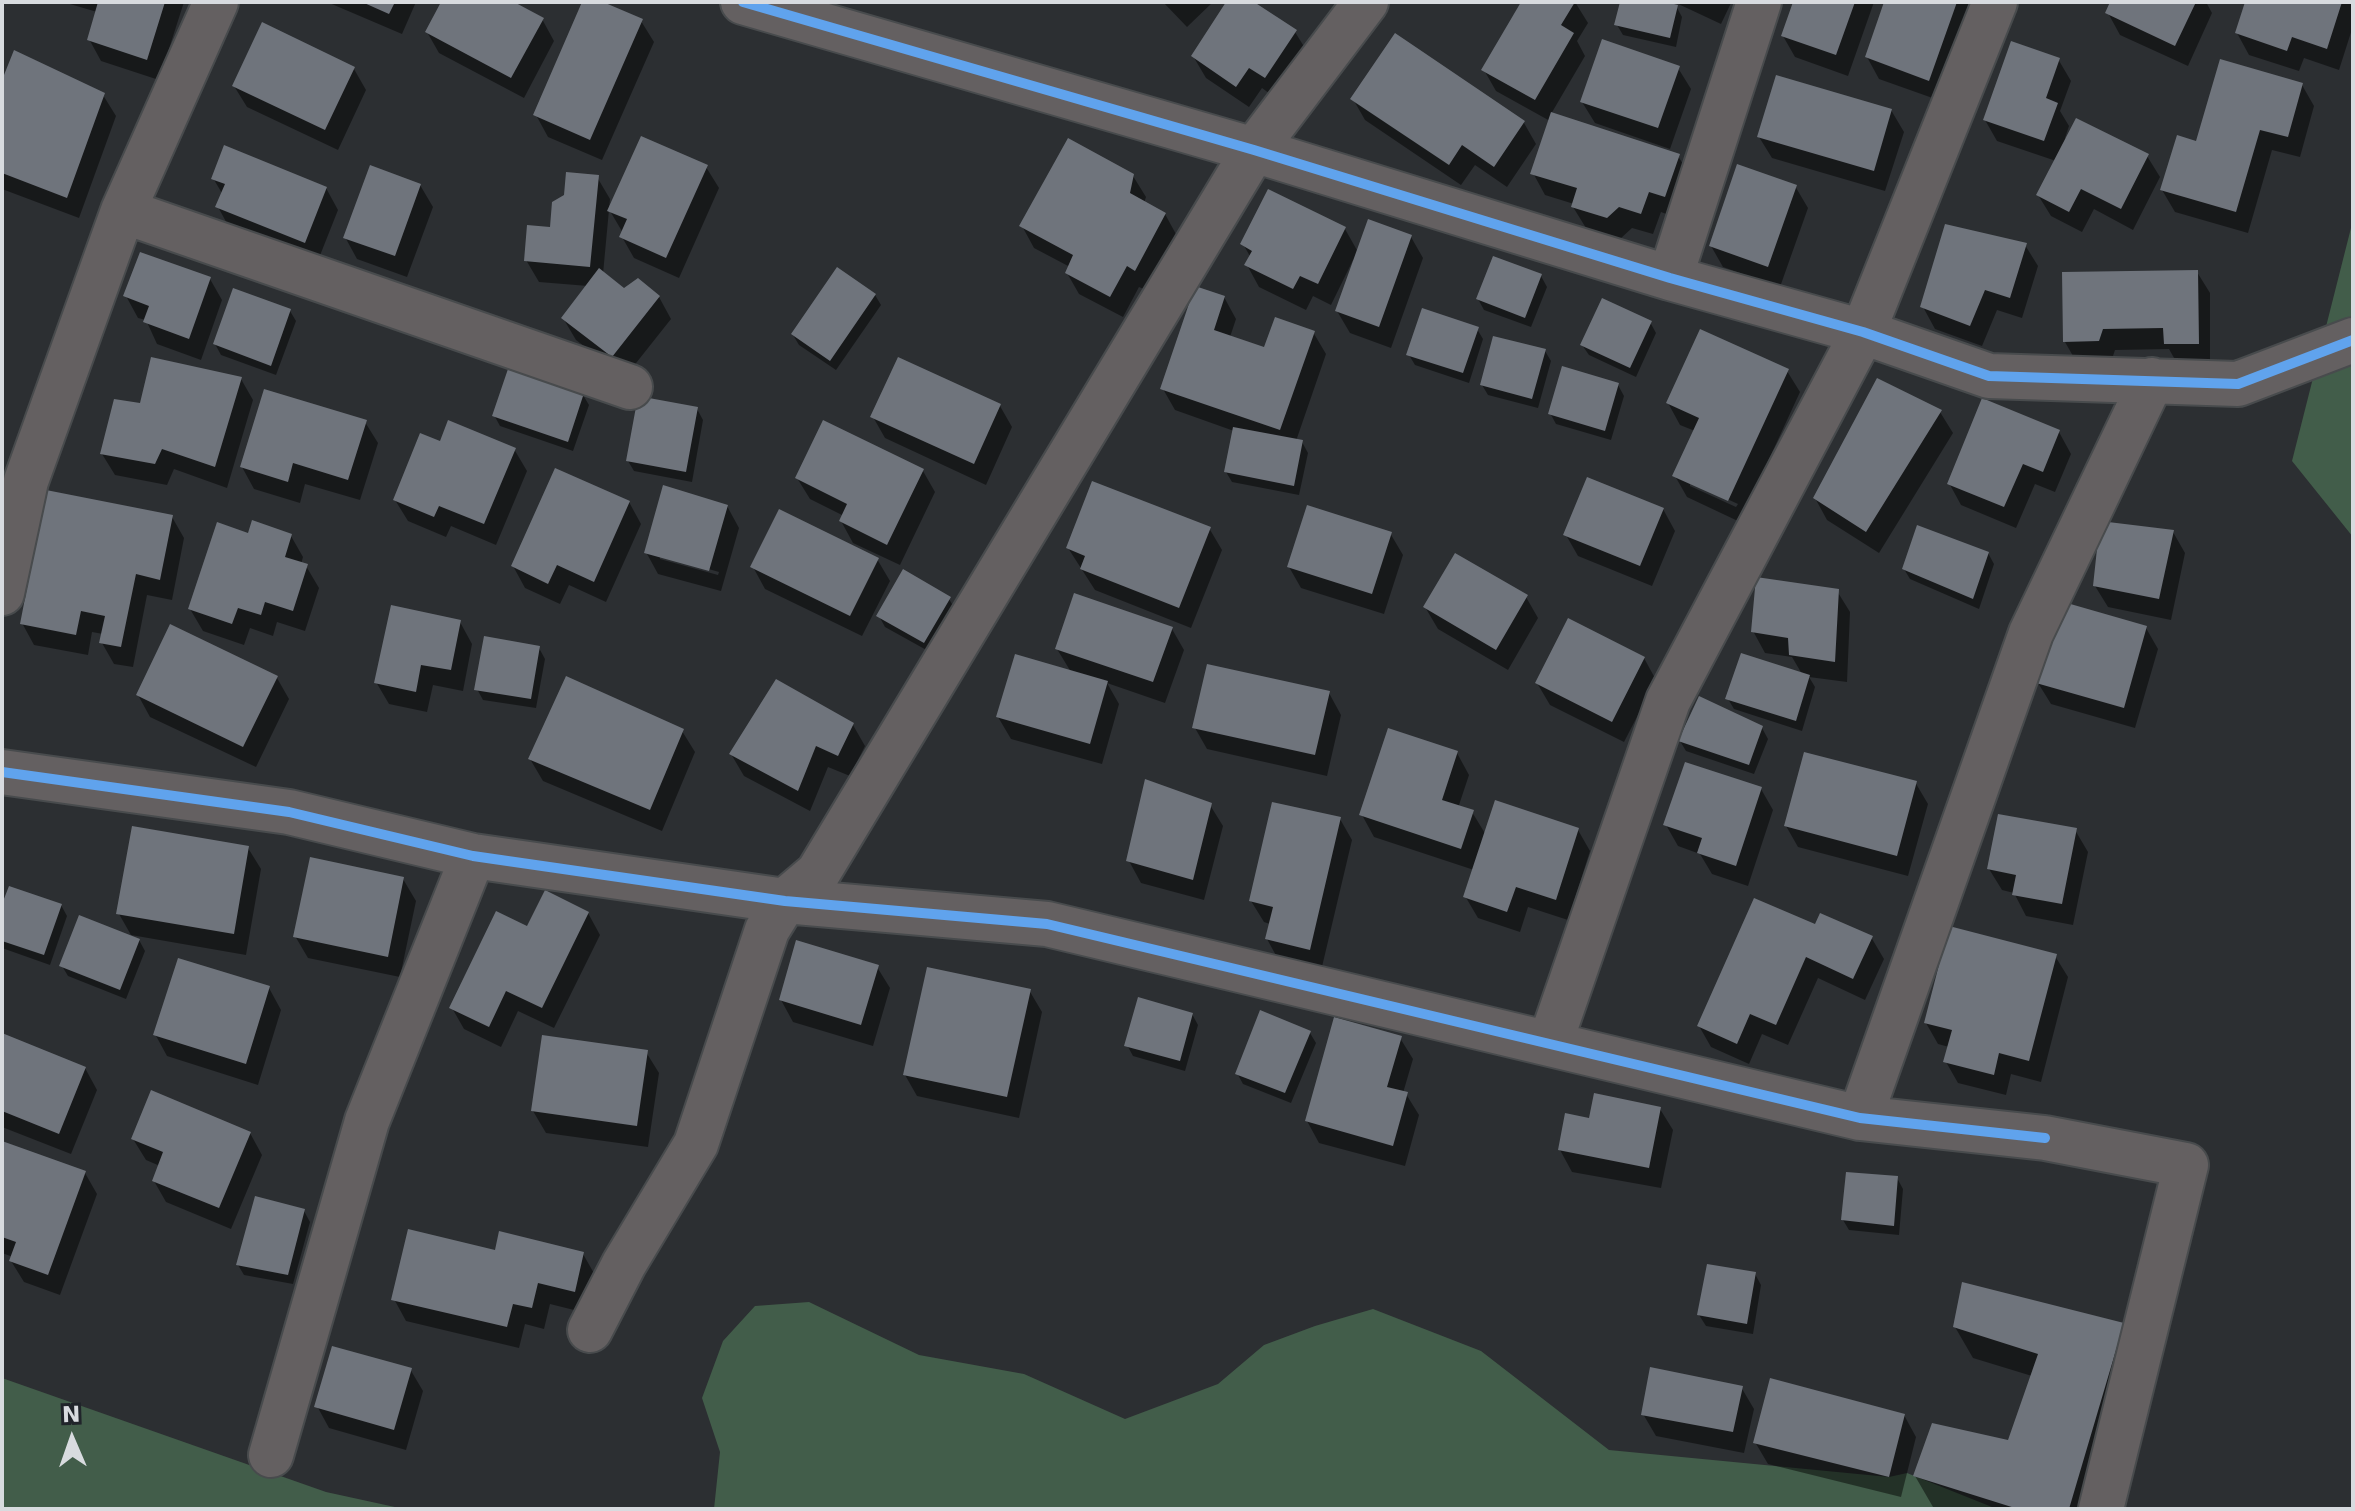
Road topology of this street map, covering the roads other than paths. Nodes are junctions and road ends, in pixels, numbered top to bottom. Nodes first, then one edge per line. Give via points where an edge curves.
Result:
1 (216, 2) edge
2 (743, 2) edge
3 (1366, 2) edge
4 (1759, 2) edge
5 (1995, 2) edge
6 (1254, 150) junction
7 (123, 211) junction
8 (1670, 278) junction
9 (1863, 332) junction
10 (2353, 340) edge
11 (2152, 380) junction
12 (630, 387) dead end
13 (2, 593) edge
14 (2, 772) edge
15 (473, 856) junction
16 (785, 901) junction
17 (1550, 1043) junction
18 (1860, 1118) junction
19 (590, 1330) dead end
20 (271, 1455) dead end
21 (2101, 1509) edge

1 - 7 street
2 - 6 street
3 - 6 street
4 - 8 street
5 - 9 street
6 - 8 street
6 - 16 street via 818,873
7 - 12 street
7 - 13 street via 26,481
8 - 9 street
9 - 11 street via 1989,376
9 - 17 street via 1668,701
10 - 11 street via 2238,384
11 - 18 street via 2031,633
14 - 15 street via 289,812
15 - 16 street
15 - 20 street via 367,1121
16 - 17 street via 1047,924
16 - 19 street via 767,930 696,1144
17 - 18 street
18 - 21 street via 2045,1138 2186,1165

